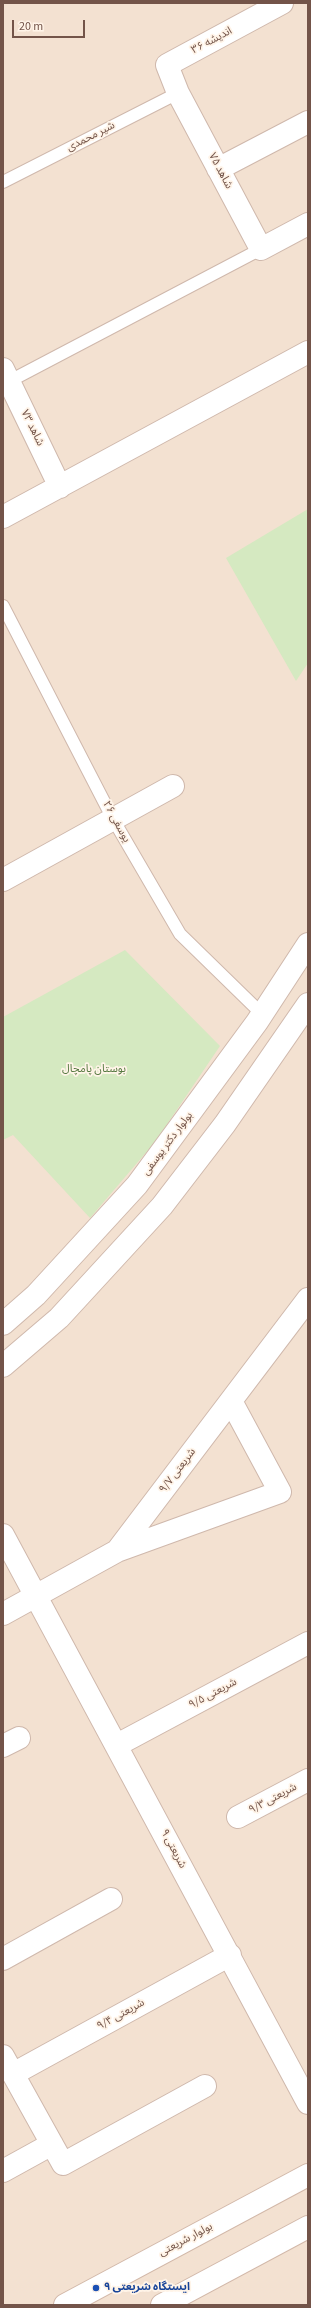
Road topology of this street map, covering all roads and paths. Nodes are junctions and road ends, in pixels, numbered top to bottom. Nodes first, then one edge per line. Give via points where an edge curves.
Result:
1 (282, 3) edge
2 (178, 93) junction
3 (308, 122) edge
4 (218, 169) junction
5 (3, 182) edge
6 (308, 224) edge
7 (261, 249) junction
8 (308, 352) edge
9 (5, 378) edge
10 (60, 487) junction
11 (3, 518) edge
12 (3, 606) edge
13 (173, 786) dead end
14 (113, 819) junction
15 (3, 880) edge
16 (308, 944) edge
17 (306, 1013) edge
18 (262, 1014) junction
19 (308, 1299) edge
20 (3, 1324) edge
21 (3, 1366) edge
22 (231, 1401) junction
23 (3, 1535) edge
24 (117, 1551) junction
25 (36, 1596) junction
26 (3, 1614) edge
27 (308, 1643) edge
28 (117, 1745) junction
29 (308, 1780) edge
30 (238, 1817) dead end
31 (111, 1899) dead end
32 (230, 1955) junction
33 (3, 1959) edge
34 (8, 2065) edge
35 (205, 2086) dead end
36 (308, 2102) edge
37 (52, 2144) junction
38 (3, 2171) edge
39 (308, 2175) edge
40 (308, 2227) edge
41 (64, 2305) edge
42 (162, 2305) edge

1 - 2 street, اندیشه ۳۶ via 167,65
2 - 4 street, شاهد ۷۵
2 - 5 lane, شیر محمدی
3 - 4 street
4 - 7 street, شاهد ۷۵
6 - 7 street
7 - 9 lane
8 - 10 street
9 - 10 street, شاهد ۷۳
10 - 11 street
12 - 14 lane, یوسفی ۲۶
13 - 14 street
14 - 15 street
14 - 18 lane, یوسفی ۲۶ via 180,934
16 - 18 street, بولوار دکتر یوسفی
17 - 21 street via 162,1206 59,1318
18 - 20 street, بولوار دکتر یوسفی via 137,1185 36,1295
19 - 22 street, شریعتی ۹/۷
22 - 24 street, شریعتی ۹/۷
22 - 24 street via 280,1492
23 - 25 street, شریعتی ۹
24 - 25 street, شریعتی ۹/۷
25 - 26 street, شریعتی ۹/۷
25 - 28 street, شریعتی ۹
27 - 28 street, شریعتی ۹/۵
28 - 32 street, شریعتی ۹
29 - 30 street, شریعتی ۹/۳
31 - 33 street
32 - 34 street, شریعتی ۹/۴
32 - 36 street, شریعتی ۹
34 - 37 street
35 - 37 street via 63,2164
37 - 38 street
39 - 41 street, بولوار شریعتی
40 - 42 street

